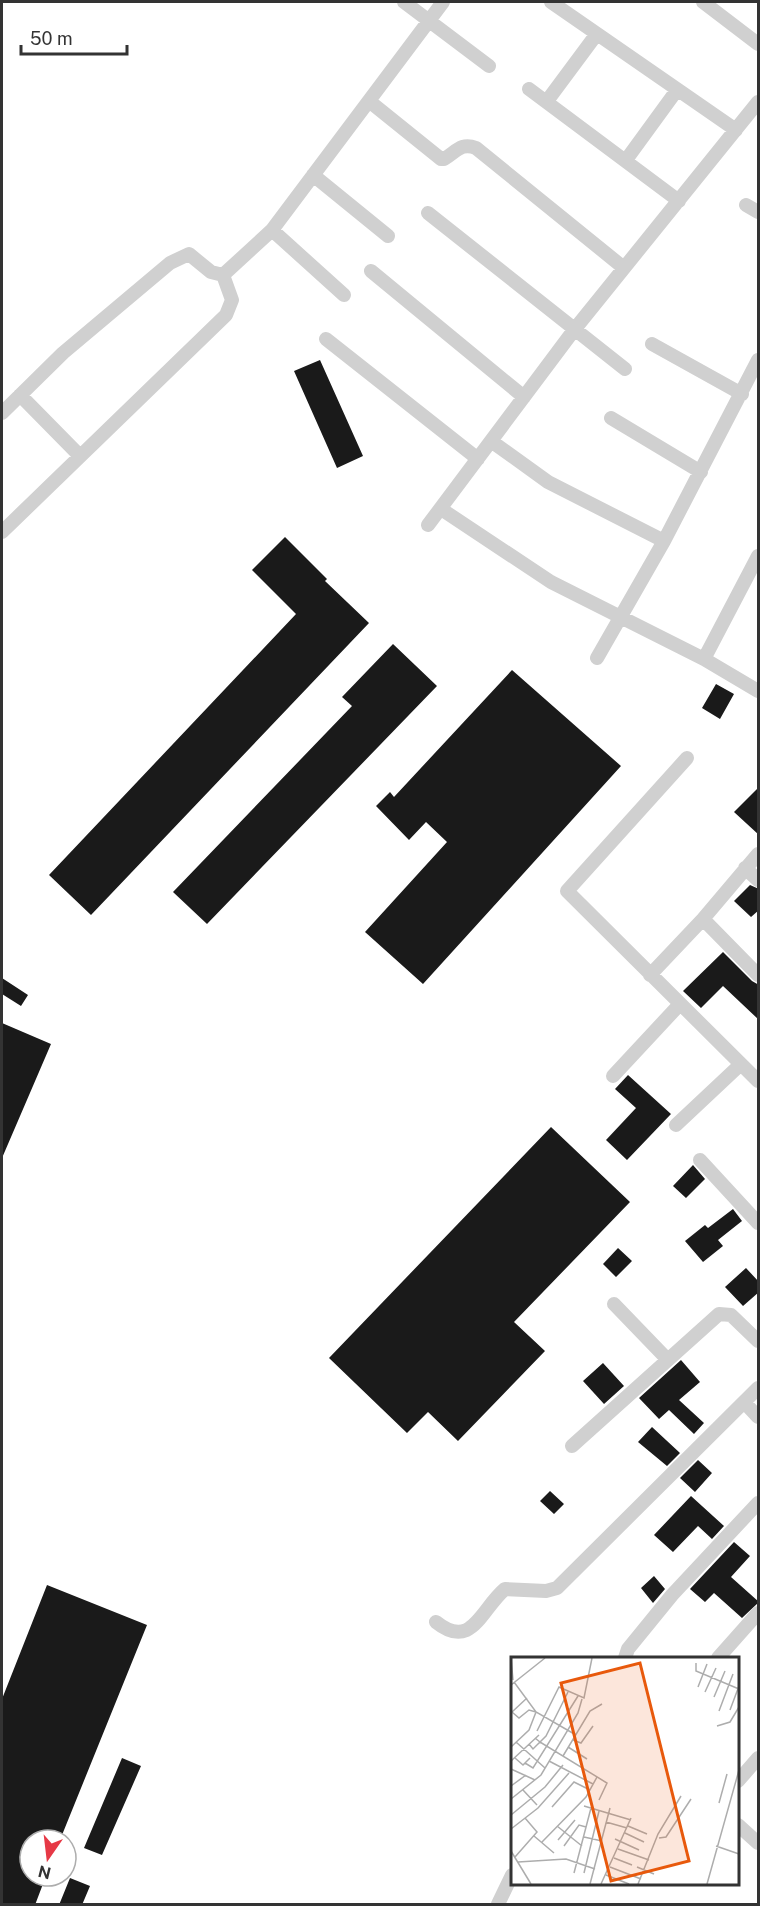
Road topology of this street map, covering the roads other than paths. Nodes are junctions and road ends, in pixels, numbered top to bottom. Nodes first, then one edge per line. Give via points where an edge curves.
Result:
1 (404, 2) edge
2 (443, 2) edge
3 (551, 2) edge
4 (703, 2) edge
5 (429, 21) junction
6 (596, 35) junction
7 (759, 44) edge
8 (489, 66) dead end
9 (529, 89) dead end
10 (677, 90) junction
11 (369, 101) junction
12 (548, 101) junction
13 (759, 102) edge
14 (736, 130) junction
15 (626, 160) junction
16 (313, 175) junction
17 (679, 201) junction
18 (428, 213) dead end
19 (272, 230) junction
20 (388, 236) dead end
21 (624, 268) junction
22 (371, 272) dead end
23 (224, 275) junction
24 (344, 295) dead end
25 (574, 330) junction
26 (327, 339) dead end
27 (652, 344) dead end
28 (759, 360) edge
29 (625, 369) dead end
30 (754, 381) edge
31 (742, 394) junction
32 (20, 395) junction
33 (524, 397) junction
34 (2, 413) edge
35 (610, 418) dead end
36 (491, 441) junction
37 (80, 456) junction
38 (478, 459) junction
39 (701, 472) junction
40 (441, 509) junction
41 (428, 525) dead end
42 (2, 532) edge
43 (664, 541) junction
44 (759, 556) edge
45 (620, 617) junction
46 (597, 658) dead end
47 (704, 659) junction
48 (759, 691) edge
49 (687, 758) dead end
50 (759, 854) edge
51 (745, 868) junction
52 (759, 880) edge
53 (703, 919) junction
54 (650, 975) junction
55 (759, 975) edge
56 (680, 1004) junction
57 (741, 1064) junction
58 (613, 1076) dead end
59 (759, 1081) edge
60 (676, 1125) dead end
61 (700, 1160) dead end
62 (759, 1222) edge
63 (614, 1304) dead end
64 (759, 1341) edge
65 (668, 1360) junction
66 (759, 1388) edge
67 (744, 1402) junction
68 (759, 1417) edge
69 (572, 1446) dead end
70 (759, 1503) edge
71 (759, 1613) edge
72 (436, 1622) dead end
73 (626, 1657) edge
74 (720, 1657) edge
75 (759, 1758) edge
76 (739, 1780) edge
77 (739, 1826) edge
78 (759, 1843) edge
79 (511, 1879) edge
80 (498, 1905) edge

1 - 5 street
2 - 5 street
3 - 6 street
4 - 7 street
5 - 8 street
5 - 11 street
6 - 10 street
6 - 12 street
9 - 12 street
10 - 14 street
10 - 15 street
11 - 16 street
11 - 21 street via 441,159 462,146 476,148
12 - 15 street
13 - 14 street
14 - 17 street
15 - 17 street
16 - 19 street
16 - 20 street
17 - 21 street
18 - 25 street
19 - 23 street
19 - 24 street
21 - 25 street
22 - 33 street
23 - 32 street via 211,273 189,254 170,263 63,353
23 - 37 street via 232,300 226,315
25 - 29 street
25 - 33 street
26 - 38 street
27 - 31 street
28 - 30 street
30 - 31 street
31 - 39 street
32 - 34 street
32 - 37 street
33 - 36 street
35 - 39 street
36 - 38 street
36 - 43 street via 548,482
37 - 42 street
38 - 40 street
39 - 43 street
40 - 41 street
40 - 45 street via 551,582
43 - 45 street
44 - 47 street
45 - 46 street
45 - 47 street
47 - 48 street
49 - 54 street via 567,891
50 - 51 street
51 - 52 street
51 - 53 street
53 - 54 street
53 - 55 street
54 - 56 street
56 - 57 street
56 - 58 street
57 - 59 street
57 - 60 street
61 - 62 street
63 - 65 street
64 - 65 street via 731,1315 719,1314
65 - 69 street
66 - 67 street
67 - 68 street
67 - 72 street via 557,1588 505,1589 472,1628 463,1632 446,1631
70 - 73 street via 672,1595
71 - 74 street
75 - 76 street
77 - 78 street
79 - 80 street

